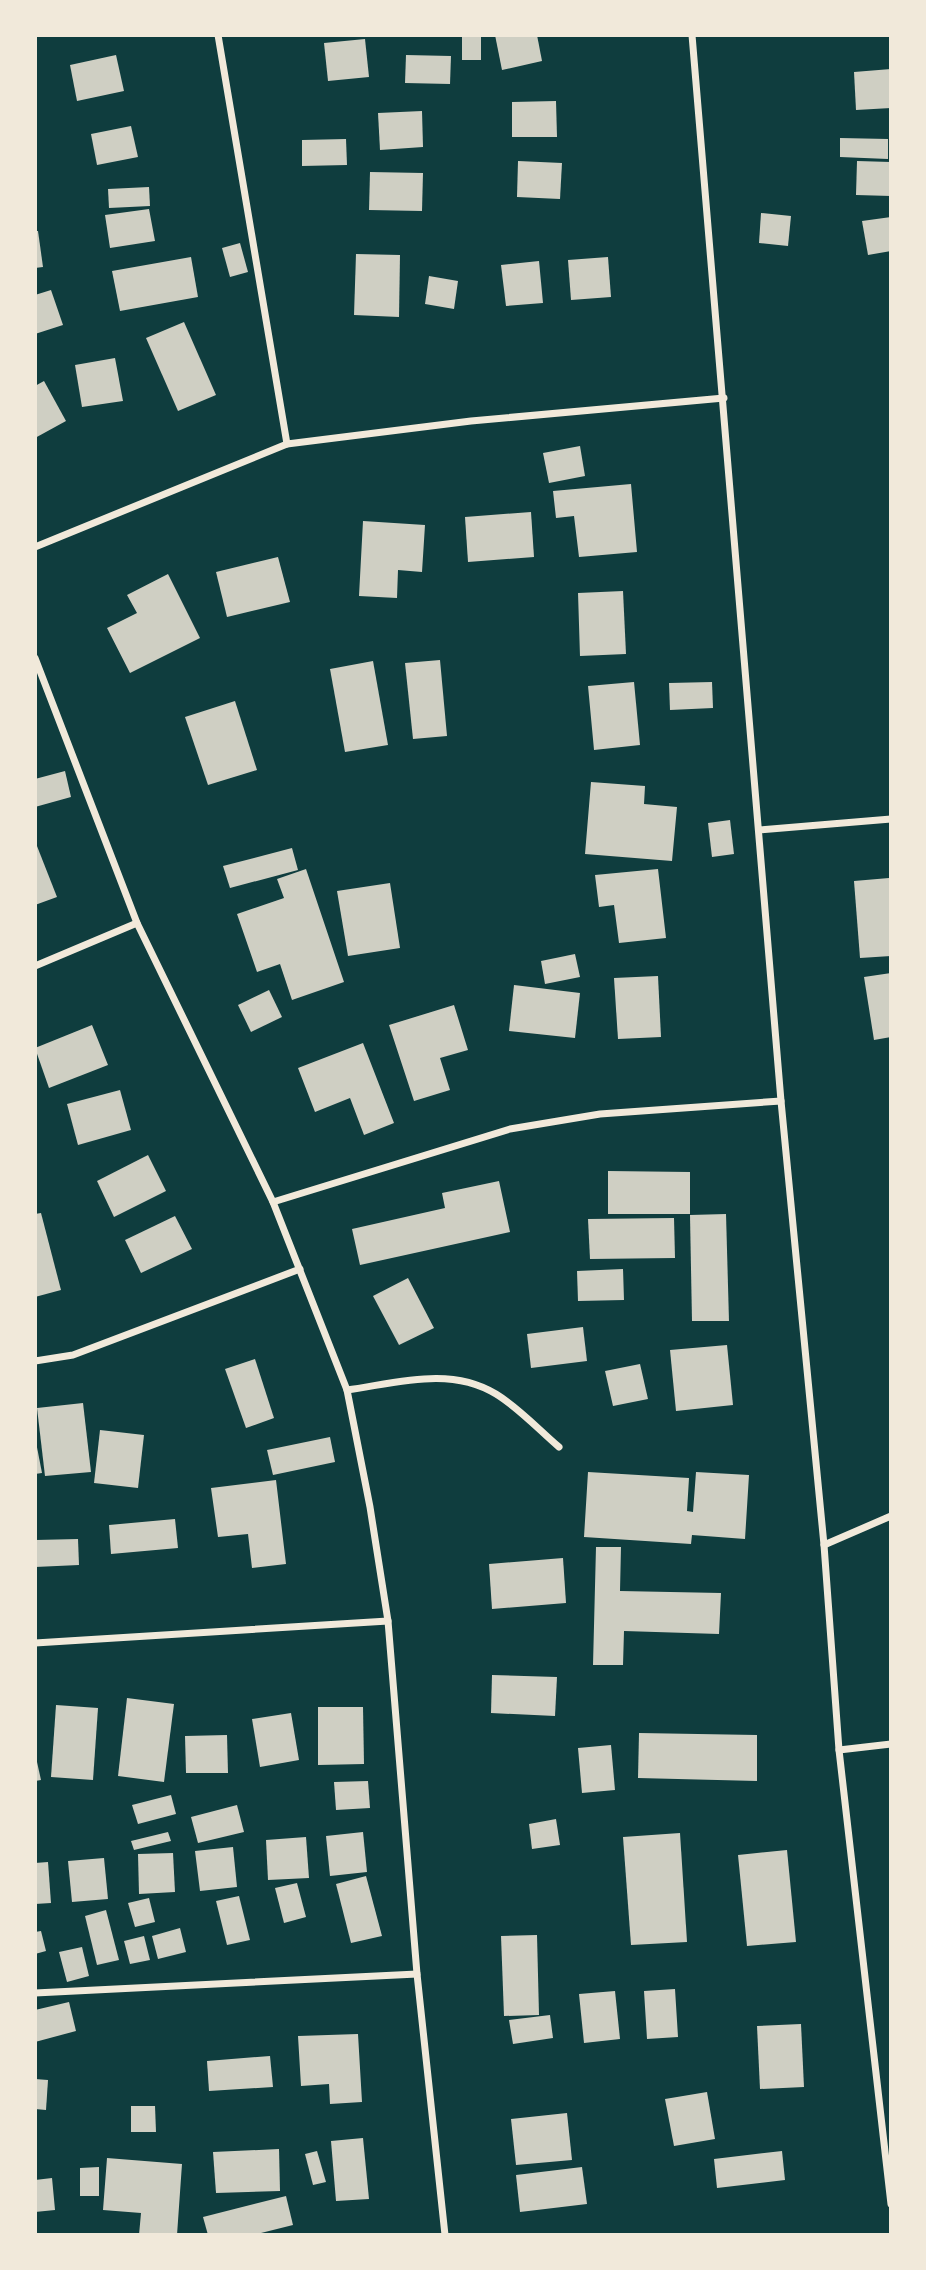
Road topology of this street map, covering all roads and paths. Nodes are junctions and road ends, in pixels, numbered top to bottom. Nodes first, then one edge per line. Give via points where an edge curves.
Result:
1 (218, 35) edge
2 (692, 35) edge
3 (724, 398) junction
4 (287, 444) junction
5 (35, 547) edge
6 (35, 658) edge
7 (890, 820) edge
8 (759, 830) junction
9 (137, 923) junction
10 (35, 966) edge
11 (781, 1101) junction
12 (273, 1202) junction
13 (300, 1269) junction
14 (35, 1361) edge
15 (347, 1390) junction
16 (559, 1447) dead end
17 (891, 1516) edge
18 (824, 1545) junction
19 (388, 1621) junction
20 (35, 1643) edge
21 (891, 1744) edge
22 (839, 1750) junction
23 (417, 1974) junction
24 (35, 1993) edge
25 (891, 2204) edge
26 (445, 2235) edge

1 - 4 street
2 - 3 street
3 - 4 street via 471,421
3 - 8 street
4 - 5 street
6 - 9 street
7 - 8 street
8 - 11 street
9 - 10 street
9 - 12 street
11 - 12 street via 600,1114 510,1129
11 - 18 street
12 - 13 street
13 - 14 street via 73,1354
13 - 15 street
15 - 16 street via 437,1376 467,1381 497,1395
15 - 19 street
17 - 18 street
18 - 22 street
19 - 20 street
19 - 23 street
21 - 22 street
22 - 25 street
23 - 24 street
23 - 26 street

